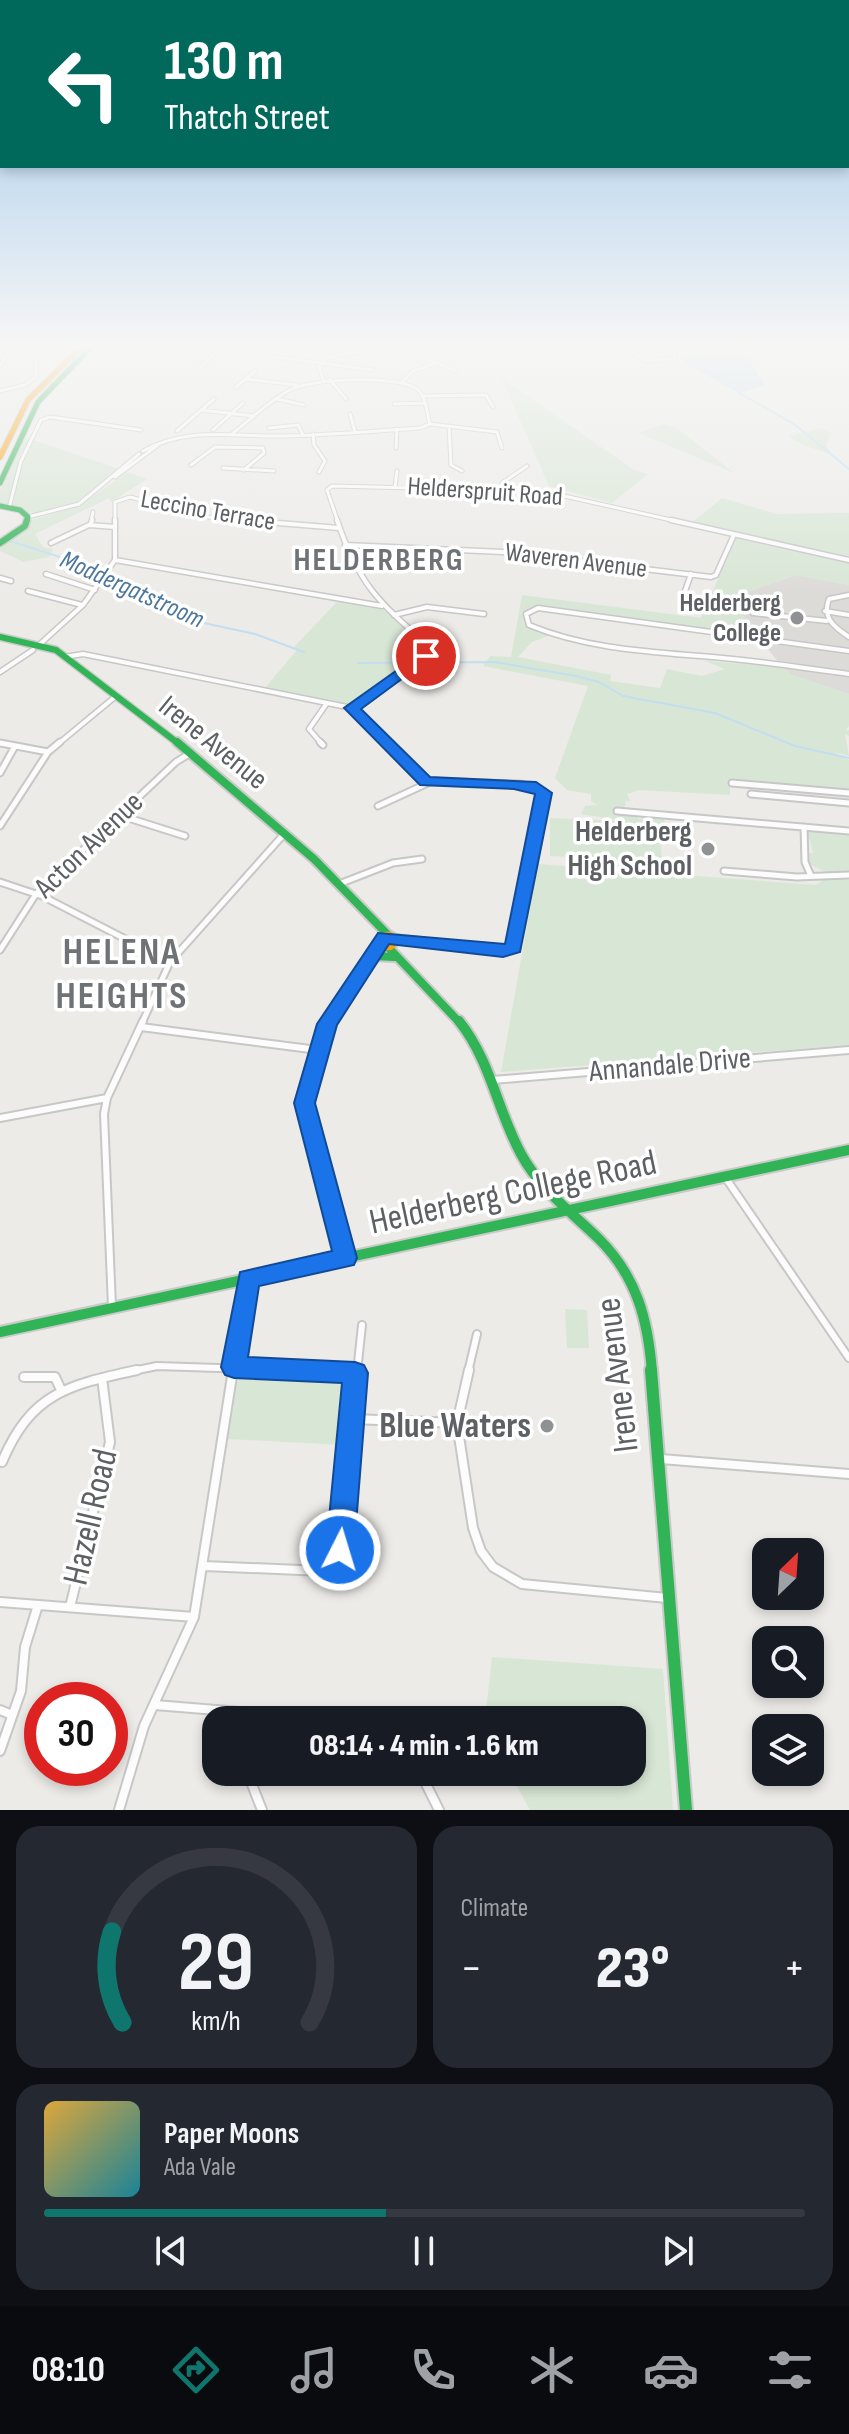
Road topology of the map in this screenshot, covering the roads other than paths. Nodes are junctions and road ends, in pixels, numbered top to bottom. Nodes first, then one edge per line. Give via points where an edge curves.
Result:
1 (13, 428) edge
2 (26, 428) edge
3 (37, 428) edge
4 (130, 428) edge
5 (180, 428) edge
6 (239, 428) edge
7 (300, 428) edge
8 (354, 428) edge
9 (401, 428) edge
10 (449, 428) edge
11 (469, 428) edge
12 (397, 429) junction
13 (141, 430) dead end
14 (177, 431) dead end
15 (355, 432) junction
16 (232, 434) junction
17 (313, 434) junction
18 (252, 435) junction
19 (303, 435) junction
20 (161, 442) junction
21 (246, 447) junction
22 (396, 448) dead end
23 (502, 448) dead end
24 (1, 450) edge
25 (143, 453) junction
26 (191, 465) dead end
27 (527, 466) dead end
28 (223, 468) dead end
29 (244, 470) junction
30 (274, 471) dead end
31 (397, 471) dead end
32 (462, 471) dead end
33 (319, 472) dead end
34 (119, 474) junction
35 (0, 483) edge
36 (395, 487) junction
37 (500, 489) junction
38 (4, 508) edge
39 (93, 512) dead end
40 (28, 517) junction
41 (88, 525) junction
42 (115, 527) junction
43 (339, 528) junction
44 (733, 537) junction
45 (0, 543) edge
46 (51, 543) dead end
47 (345, 545) junction
48 (115, 560) junction
49 (849, 560) edge
50 (46, 574) dead end
51 (691, 574) junction
52 (0, 578) edge
53 (11, 581) dead end
54 (95, 590) junction
55 (28, 591) dead end
56 (684, 594) dead end
57 (849, 595) edge
58 (83, 605) junction
59 (383, 606) junction
60 (825, 611) junction
61 (753, 613) dead end
62 (484, 614) dead end
63 (393, 615) junction
64 (849, 615) edge
65 (827, 621) junction
66 (849, 634) edge
67 (0, 637) edge
68 (36, 648) junction
69 (849, 651) edge
70 (64, 657) junction
71 (0, 672) edge
72 (849, 674) edge
73 (116, 696) junction
74 (327, 703) junction
75 (352, 708) junction
76 (0, 743) edge
77 (323, 745) dead end
78 (15, 746) junction
79 (48, 752) junction
80 (191, 753) junction
81 (0, 773) edge
82 (429, 783) junction
83 (732, 783) dead end
84 (849, 793) edge
85 (751, 794) dead end
86 (849, 803) edge
87 (378, 806) dead end
88 (617, 811) dead end
89 (119, 815) junction
90 (0, 826) edge
91 (804, 827) junction
92 (849, 831) edge
93 (285, 833) junction
94 (185, 836) dead end
95 (422, 859) dead end
96 (808, 867) junction
97 (724, 871) dead end
98 (822, 875) junction
99 (849, 875) edge
100 (811, 876) junction
101 (0, 882) edge
102 (338, 884) junction
103 (36, 894) junction
104 (388, 941) junction
105 (1, 947) edge
106 (372, 958) junction
107 (170, 962) junction
108 (402, 962) junction
109 (141, 1027) junction
110 (318, 1050) junction
111 (849, 1050) edge
112 (492, 1080) junction
113 (107, 1098) junction
114 (0, 1118) edge
115 (849, 1150) edge
116 (724, 1177) junction
117 (567, 1210) junction
118 (346, 1258) junction
119 (248, 1279) junction
120 (113, 1308) junction
121 (362, 1325) dead end
122 (0, 1332) edge
123 (477, 1334) dead end
124 (849, 1358) edge
125 (234, 1367) junction
126 (355, 1373) junction
127 (24, 1377) dead end
128 (102, 1378) junction
129 (65, 1391) junction
130 (352, 1419) junction
131 (457, 1423) junction
132 (656, 1458) junction
133 (2, 1462) edge
134 (849, 1474) edge
135 (204, 1566) junction
136 (668, 1598) junction
137 (0, 1602) edge
138 (38, 1605) junction
139 (70, 1607) junction
140 (194, 1617) junction
141 (155, 1705) junction
142 (0, 1710) edge
143 (202, 1712) edge
144 (12, 1715) junction
145 (0, 1751) edge
146 (253, 1786) edge
147 (427, 1786) edge
148 (119, 1810) edge
149 (262, 1810) edge
150 (439, 1810) edge
151 (686, 1810) edge

1 - 24 street
2 - 35 street
3 - 38 street
4 - 13 street
5 - 14 street
6 - 16 street
7 - 19 street
8 - 15 street
9 - 12 street
10 - 32 street via 451,465
11 - 23 street via 497,432
12 - 15 street
12 - 22 street
15 - 17 street
16 - 18 street
16 - 20 street
17 - 19 street
17 - 33 street via 325,459
18 - 19 street
18 - 21 street
20 - 25 street
20 - 25 street
20 - 34 street
21 - 26 street via 215,447
21 - 29 street via 265,452
25 - 34 street
25 - 34 street
27 - 37 street
28 - 29 street
29 - 30 street
31 - 36 street
34 - 40 street via 79,504
36 - 37 street, Helderspruit Road
36 - 43 street, Helderspruit Road via 329,487
37 - 44 street, Helderspruit Road via 548,491
38 - 40 street
39 - 41 street
40 - 45 street via 25,526
41 - 42 street
41 - 46 street
42 - 43 street, Leccino Terrace via 115,501 124,497 208,517
42 - 48 street
43 - 47 street
44 - 49 street, Helderspruit Road
44 - 51 street, Waveren Avenue via 716,575
47 - 51 street, Waveren Avenue via 503,552
47 - 59 street via 352,564
48 - 54 street
48 - 59 street
50 - 54 street
51 - 56 street
52 - 53 street
54 - 58 street
55 - 58 street
57 - 60 street via 827,600
58 - 68 street
59 - 63 street
60 - 64 street
60 - 65 street
61 - 65 street
62 - 63 street via 427,607
63 - 75 street via 431,651
65 - 66 street
67 - 68 street, Irene Avenue
68 - 70 street, Irene Avenue
68 - 71 street
69 - 72 street via 538,608 529,610 525,619 532,627 587,643
70 - 73 street, Irene Avenue
70 - 74 street via 83,654
73 - 79 street
73 - 80 street, Irene Avenue
74 - 75 street
74 - 77 street via 309,731
75 - 82 street
76 - 78 street
78 - 79 street
78 - 81 street
79 - 90 street
80 - 89 street, Acton Avenue
80 - 93 street, Irene Avenue
82 - 87 street
82 - 104 street via 514,784 544,793 513,948
83 - 84 street
85 - 86 street
88 - 91 street
89 - 94 street
89 - 103 street, Acton Avenue
91 - 92 street
91 - 96 street
93 - 102 street, Irene Avenue
93 - 107 street
95 - 102 street via 398,859
96 - 98 street
96 - 100 street
97 - 100 street
98 - 99 street
98 - 100 street
101 - 103 street
102 - 104 street, Irene Avenue
103 - 105 street, Acton Avenue
103 - 107 street
104 - 106 street
104 - 108 street, Irene Avenue
106 - 108 street via 387,954
106 - 110 street via 334,1012
107 - 109 street
108 - 112 street, Irene Avenue via 472,1039
109 - 110 street
109 - 113 street
110 - 118 street via 305,1090 305,1110
111 - 112 street, Annandale Drive
112 - 117 street, Irene Avenue via 527,1164
113 - 114 street
113 - 120 street
115 - 116 street, Helderberg College Road
116 - 117 street, Helderberg College Road
116 - 124 street
117 - 118 street, Helderberg College Road
117 - 132 street, Irene Avenue via 618,1254 636,1280 648,1326
118 - 119 street, Helderberg College Road
119 - 120 street, Helderberg College Road
119 - 125 street
120 - 122 street, Helderberg College Road
121 - 126 street
123 - 131 street
125 - 126 street
125 - 128 street via 157,1366
125 - 135 street
126 - 130 street
127 - 129 street via 55,1377
128 - 129 street
128 - 139 street, Hazell Road via 110,1442
129 - 133 street via 40,1402 25,1417
130 - 131 street
130 - 135 street via 340,1550 333,1567 323,1571
131 - 136 street via 477,1542 501,1574 522,1584
132 - 134 street
132 - 136 street, Irene Avenue
135 - 140 street
136 - 151 street, Irene Avenue
137 - 138 street
138 - 139 street
138 - 144 street
139 - 140 street
140 - 141 street
141 - 143 street
141 - 148 street
142 - 144 street
144 - 145 street
146 - 149 street
147 - 150 street

